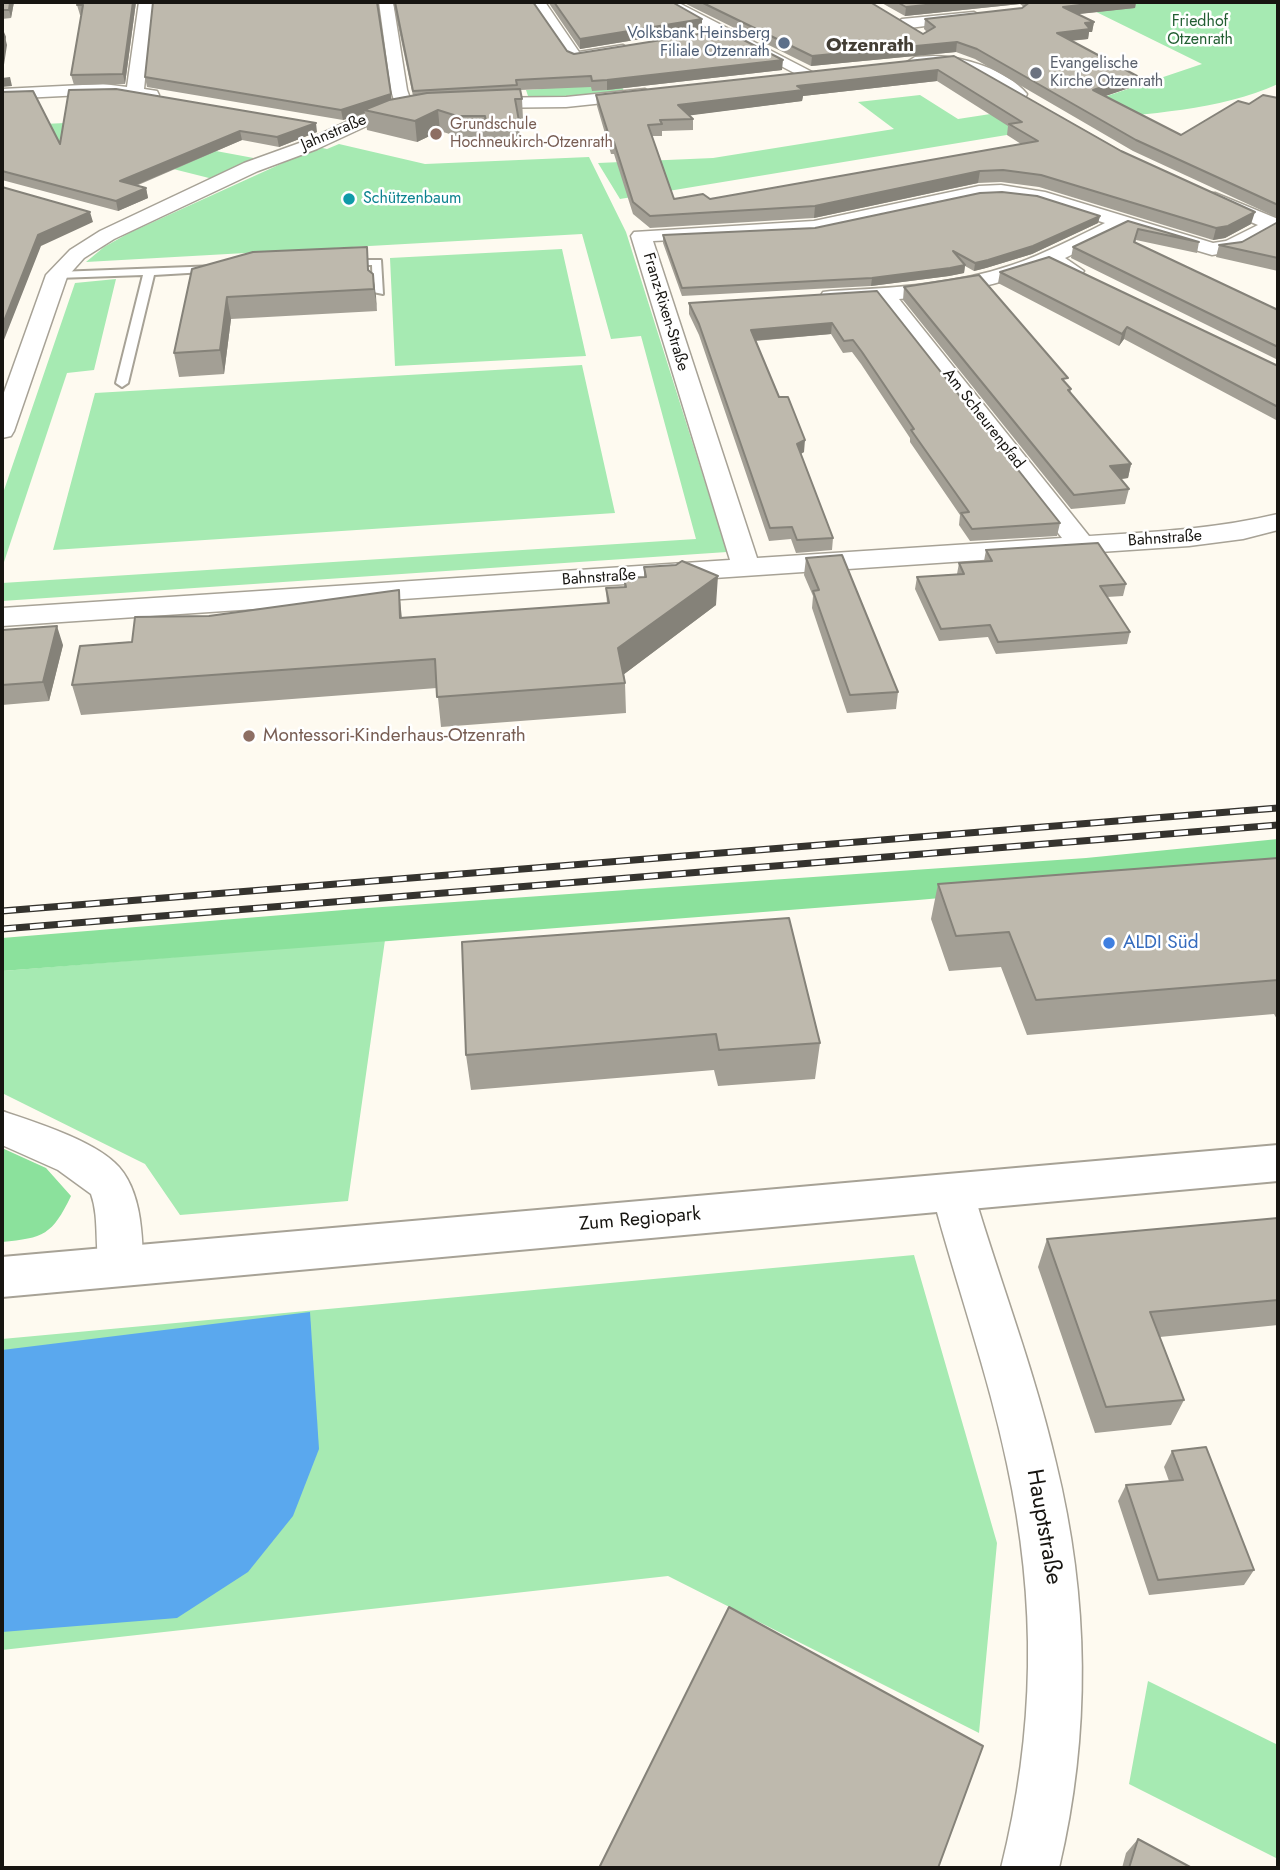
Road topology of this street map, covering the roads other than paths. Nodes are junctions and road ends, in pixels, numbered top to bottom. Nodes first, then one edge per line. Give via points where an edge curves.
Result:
1 (146, 2) edge
2 (386, 2) edge
3 (538, 2) edge
4 (671, 2) edge
5 (993, 14) edge
6 (897, 22) joint
7 (727, 32) junction
8 (702, 36) edge
9 (639, 47) edge
10 (950, 59) junction
11 (895, 64) edge
12 (775, 78) edge
13 (667, 91) edge
14 (135, 92) junction
15 (2, 94) edge
16 (174, 99) edge
17 (456, 104) edge
18 (429, 106) edge
19 (1038, 107) edge
20 (405, 110) junction
21 (316, 124) edge
22 (343, 128) junction
23 (1187, 187) edge
24 (105, 217) dead end
25 (1123, 222) junction
26 (131, 224) junction
27 (1275, 225) edge
28 (1049, 258) junction
29 (326, 264) edge
30 (231, 268) edge
31 (149, 272) junction
32 (57, 275) junction
33 (1097, 282) edge
34 (379, 292) dead end
35 (884, 294) junction
36 (814, 298) edge
37 (688, 305) edge
38 (662, 306) junction
39 (12, 372) edge
40 (122, 383) dead end
41 (2, 431) edge
42 (1278, 522) edge
43 (1082, 545) junction
44 (746, 568) junction
45 (2, 618) edge
46 (2, 1127) edge
47 (1278, 1163) edge
48 (953, 1194) junction
49 (120, 1267) junction
50 (2, 1277) edge
51 (1030, 1868) edge

1 - 14 street
2 - 20 street
3 - 9 street via 575,57
4 - 7 street
5 - 6 street
6 - 10 street via 946,51
7 - 8 street
7 - 12 street via 814,74
10 - 11 street
10 - 19 street via 968,64
13 - 17 street via 566,102
14 - 15 street via 91,89
14 - 16 street
18 - 20 street, Jahnstraße
20 - 22 street, Jahnstraße
21 - 22 street
22 - 26 street, Jahnstraße
23 - 27 street
24 - 26 street
25 - 27 street, Franz-Rixen-Straße via 1217,249 1236,245
25 - 28 street
25 - 38 street, Franz-Rixen-Straße via 1033,195 992,191 814,227 641,236
26 - 32 street, Jahnstraße via 86,247
28 - 33 street
28 - 35 street via 977,280
29 - 34 lane via 377,262
30 - 31 lane
31 - 32 lane
31 - 40 lane
32 - 39 street, Jahnstraße
35 - 36 street
35 - 43 street, Am Scheurenpfad
37 - 38 street
38 - 44 street, Franz-Rixen-Straße
39 - 41 street, Jahnstraße
42 - 43 street, Bahnstraße via 1226,534
43 - 44 street, Bahnstraße
44 - 45 street, Bahnstraße
46 - 49 street via 87,1166 106,1182 118,1216
47 - 48 street, Zum Regiopark
48 - 49 street, Zum Regiopark
48 - 51 street, Hauptstraße via 1032,1463 1055,1599 1054,1746
49 - 50 street, Zum Regiopark

